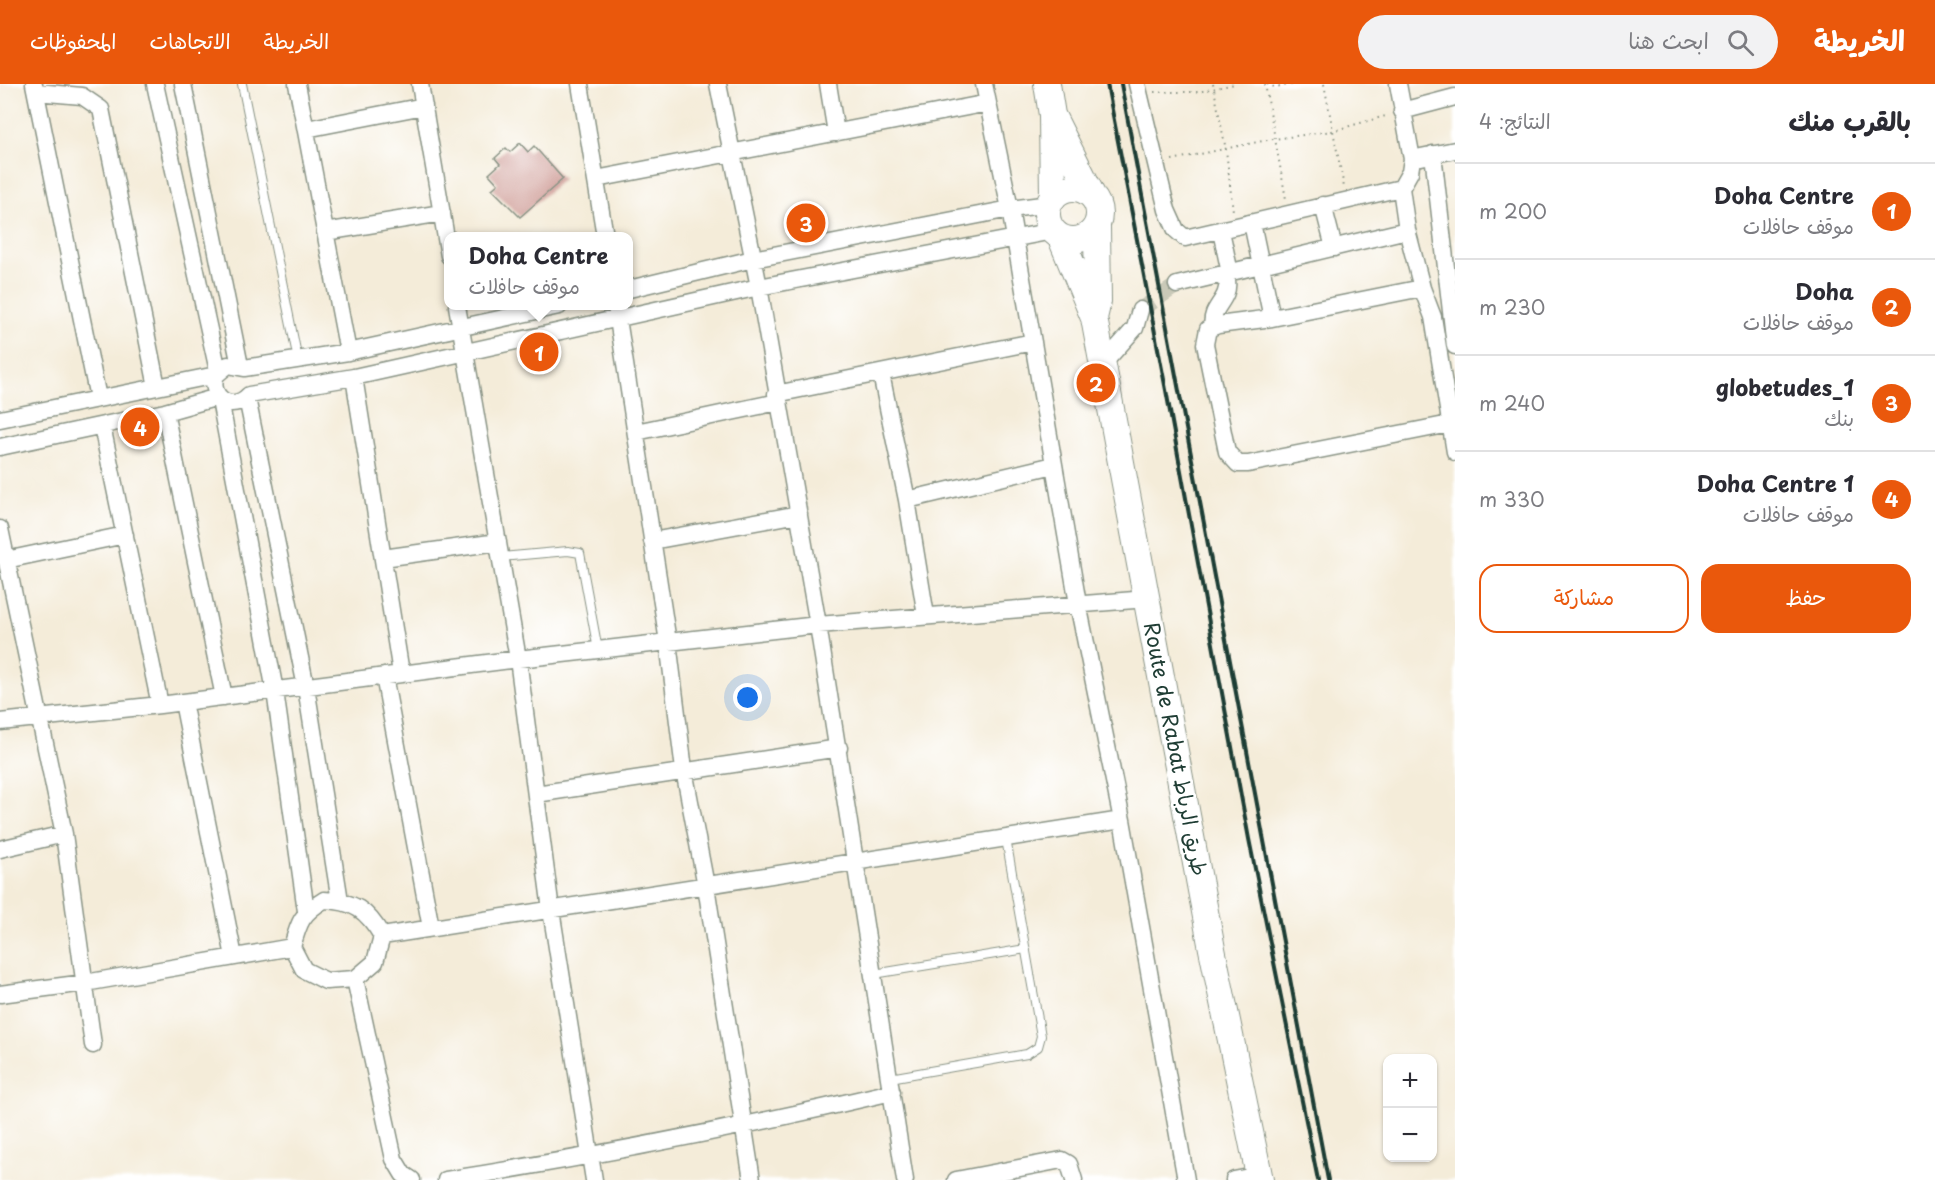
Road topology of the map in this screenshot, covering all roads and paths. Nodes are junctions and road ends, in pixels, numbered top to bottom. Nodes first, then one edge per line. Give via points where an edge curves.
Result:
1 (154, 84) edge
2 (183, 84) edge
3 (242, 84) edge
4 (297, 84) edge
5 (420, 84) edge
6 (580, 84) edge
7 (718, 84) edge
8 (828, 84) edge
9 (984, 84) edge
10 (1047, 84) edge
11 (1213, 84) edge
12 (1235, 84) edge
13 (1266, 84) edge
14 (1297, 84) edge
15 (1324, 84) edge
16 (1398, 84) edge
17 (35, 88) edge
18 (1138, 88) edge
19 (1214, 89) junction
20 (1455, 97) edge
21 (988, 103) junction
22 (424, 106) junction
23 (1402, 111) junction
24 (1052, 115) junction
25 (306, 129) junction
26 (1332, 130) junction
27 (836, 133) junction
28 (1276, 139) junction
29 (1226, 150) junction
30 (1455, 150) edge
31 (732, 152) junction
32 (1433, 154) junction
33 (1412, 159) junction
34 (1154, 164) junction
35 (596, 179) junction
36 (1401, 188) junction
37 (1093, 197) junction
38 (1347, 200) junction
39 (1052, 201) junction
40 (1323, 205) junction
41 (1010, 209) junction
42 (442, 213) junction
43 (1288, 214) junction
44 (1252, 223) junction
45 (1097, 226) junction
46 (1228, 230) junction
47 (1407, 230) junction
48 (1448, 230) edge
49 (325, 232) junction
50 (445, 232) edge
51 (604, 232) edge
52 (1057, 234) junction
53 (1016, 240) junction
54 (1334, 248) junction
55 (753, 259) junction
56 (1261, 266) junction
57 (1224, 274) junction
58 (1177, 285) tunnel mouth
59 (759, 287) junction
60 (633, 288) edge
61 (1422, 288) junction
62 (633, 309) edge
63 (458, 310) edge
64 (541, 310) edge
65 (1140, 310) tunnel mouth
66 (617, 312) edge
67 (1094, 318) junction
68 (1272, 318) junction
69 (1213, 326) junction
70 (461, 328) junction
71 (1033, 342) junction
72 (1455, 346) edge
73 (348, 352) junction
74 (466, 353) junction
75 (298, 360) junction
76 (1103, 364) junction
77 (242, 367) junction
78 (217, 373) junction
79 (881, 374) junction
80 (354, 377) junction
81 (157, 387) junction
82 (248, 396) junction
83 (98, 398) junction
84 (219, 398) junction
85 (777, 398) junction
86 (165, 412) junction
87 (0, 419) edge
88 (1453, 423) edge
89 (102, 426) junction
90 (636, 432) junction
91 (0, 447) edge
92 (1455, 452) edge
93 (1053, 465) junction
94 (907, 500) junction
95 (799, 514) junction
96 (0, 529) edge
97 (125, 535) junction
98 (652, 541) junction
99 (499, 550) junction
100 (383, 558) junction
101 (6, 560) junction
102 (1147, 599) junction
103 (1078, 604) junction
104 (926, 616) junction
105 (818, 625) junction
106 (668, 642) junction
107 (598, 650) junction
108 (518, 658) junction
109 (401, 673) junction
110 (384, 676) junction
111 (306, 687) junction
112 (275, 691) junction
113 (224, 697) junction
114 (183, 702) junction
115 (160, 705) junction
116 (38, 717) junction
117 (0, 722) edge
118 (839, 748) junction
119 (684, 770) junction
120 (536, 794) junction
121 (1122, 820) junction
122 (64, 834) junction
123 (1006, 839) junction
124 (0, 849) edge
125 (856, 862) junction
126 (706, 886) junction
127 (340, 901) junction
128 (551, 910) junction
129 (306, 911) junction
130 (431, 928) junction
131 (382, 936) junction
132 (292, 947) junction
133 (1026, 950) junction
134 (234, 957) junction
135 (874, 974) junction
136 (355, 978) junction
137 (84, 983) junction
138 (0, 994) edge
139 (93, 1045) dead end
140 (891, 1085) junction
141 (744, 1127) junction
142 (590, 1157) junction
143 (1251, 1178) edge
144 (412, 1180) edge
145 (446, 1180) edge
146 (594, 1180) edge
147 (752, 1180) edge
148 (905, 1180) edge
149 (956, 1180) edge
150 (1074, 1180) edge
151 (1186, 1180) edge

1 - 78 street
2 - 77 street
3 - 75 lane
4 - 25 street
5 - 22 street
6 - 35 street
7 - 31 street
8 - 27 street
9 - 21 street
10 - 24 main road
11 - 19 path
12 - 19 path
13 - 14 path
13 - 28 path
15 - 26 path
16 - 23 street
17 - 81 street via 82,96 100,109
17 - 83 street
18 - 19 path
18 - 34 street
19 - 29 path
20 - 23 street
21 - 27 street
21 - 41 street
22 - 25 street
22 - 42 street
23 - 26 path
23 - 33 street
24 - 37 main road
24 - 39 main road
25 - 49 street
26 - 28 path
26 - 38 path
27 - 31 street
28 - 29 path
28 - 43 path
29 - 34 path
29 - 46 path
30 - 32 street
31 - 35 street
31 - 55 street
32 - 33 street
32 - 48 street
33 - 36 street
34 - 46 street via 1167,210 1180,235 1194,238
35 - 51 street
36 - 38 street
36 - 47 street
37 - 39 main road via 1073,188 1065,189
37 - 45 main road via 1100,211
38 - 40 street
39 - 41 street
39 - 52 main road via 1048,222
40 - 43 street
40 - 54 street
41 - 53 street
41 - 55 street
42 - 49 street
42 - 50 street
43 - 44 street
44 - 46 street
44 - 56 street
45 - 52 main road via 1077,241
45 - 67 main road, Route de Rabat طريق الرباط via 1098,301
46 - 57 street
47 - 54 street
47 - 61 street
48 - 72 street
49 - 73 street
52 - 53 street
52 - 67 main road, Route de Rabat طريق الرباط
53 - 59 street
53 - 71 street
54 - 56 street
55 - 59 street
55 - 60 street
56 - 57 street
56 - 68 street
57 - 58 street
57 - 69 street via 1228,288 1213,315
59 - 62 street
59 - 85 street
61 - 68 street
61 - 88 street via 1433,317
63 - 70 street
64 - 70 street
65 - 76 street via 1135,328
66 - 74 street
66 - 90 street
67 - 76 main road, Route de Rabat طريق الرباط
68 - 69 street
69 - 88 street via 1205,334 1205,344 1227,452 1238,464
70 - 73 street
70 - 74 street
71 - 79 street
71 - 93 street
73 - 75 street
74 - 80 street
74 - 99 street
75 - 77 street
76 - 102 main road, Route de Rabat طريق الرباط
77 - 78 street via 228,365
77 - 82 street via 252,381
78 - 81 street
78 - 84 street via 213,382
79 - 85 street
79 - 94 street
80 - 82 street
80 - 100 street
81 - 83 street
82 - 84 street via 229,404
82 - 111 street
83 - 87 street
84 - 86 street
84 - 112 street
85 - 90 street
85 - 95 street
86 - 89 street
86 - 113 street
88 - 92 street
89 - 91 street
89 - 97 street
90 - 98 street
93 - 94 street
93 - 103 street
94 - 104 street
95 - 98 street
95 - 105 street
96 - 101 street
97 - 101 street
97 - 115 street
98 - 106 street
99 - 100 street
99 - 107 lane via 580,553
99 - 108 street
100 - 109 street
101 - 116 street
102 - 103 street
102 - 143 main road, Route de Rabat طريق الرباط
103 - 104 street
103 - 121 street
104 - 105 street
105 - 106 street
105 - 118 street
106 - 107 street
106 - 119 street
107 - 108 street
108 - 109 street
108 - 120 street
109 - 110 street
110 - 111 street
110 - 130 street
111 - 112 street
111 - 127 street
112 - 113 street
112 - 129 street
113 - 114 street
114 - 115 street
114 - 134 street
115 - 116 street
116 - 117 street
116 - 122 street
118 - 119 street
118 - 125 street
119 - 120 street
119 - 126 street
120 - 128 street
121 - 123 street
121 - 151 street
122 - 124 street
122 - 137 street
123 - 125 street
123 - 133 lane
125 - 126 street
125 - 135 street
126 - 128 street
126 - 141 street
127 - 129 street via 324,900
127 - 131 street via 371,917
128 - 130 street
128 - 142 street
129 - 132 street
130 - 131 street
131 - 136 street via 375,962
132 - 134 street
132 - 136 street via 304,970 326,981
133 - 135 lane
133 - 140 lane via 1041,1036 1038,1047 1027,1054
134 - 137 street
135 - 140 street
136 - 144 street via 394,1159
137 - 138 street
137 - 139 street
140 - 141 street
140 - 148 street
141 - 142 street
141 - 147 street
142 - 145 street
142 - 146 street
149 - 150 street via 1062,1160 1069,1164

